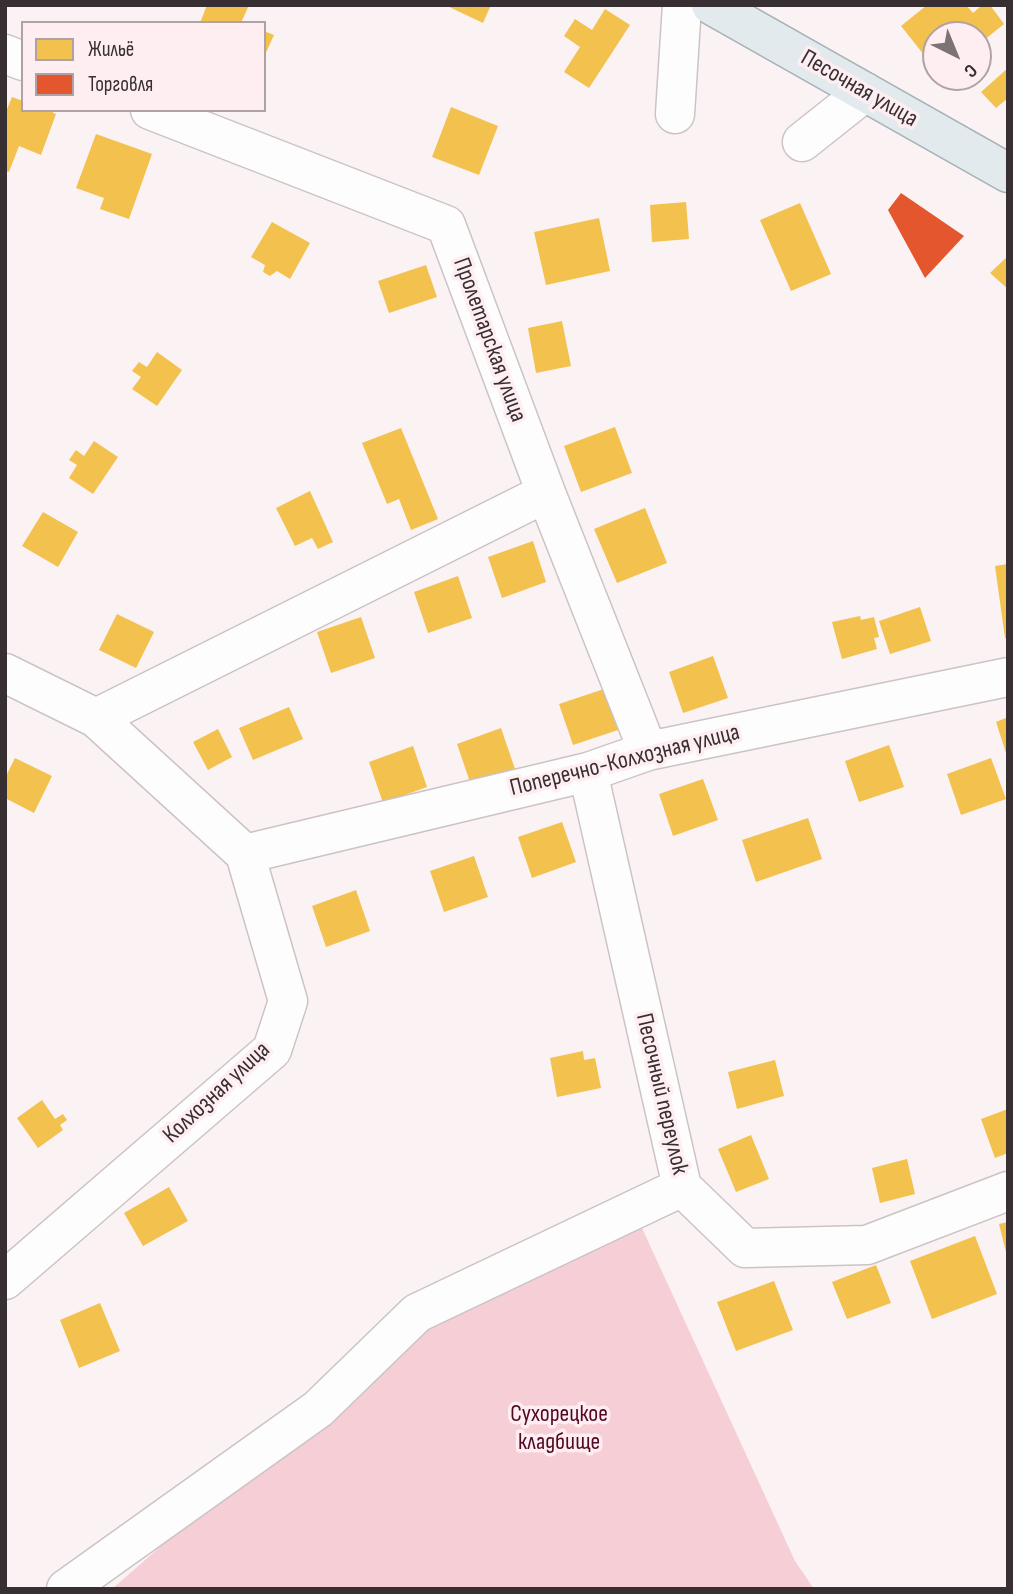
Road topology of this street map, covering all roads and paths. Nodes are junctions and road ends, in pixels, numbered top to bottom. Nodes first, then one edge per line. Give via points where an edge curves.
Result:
1 (682, 5) edge
2 (711, 5) edge
3 (865, 92) junction
4 (155, 112) edge
5 (675, 114) dead end
6 (802, 142) dead end
7 (1008, 173) edge
8 (546, 493) junction
9 (5, 673) edge
10 (1008, 677) edge
11 (96, 718) junction
12 (648, 751) junction
13 (588, 772) junction
14 (245, 853) junction
15 (682, 1187) junction
16 (1008, 1191) edge
17 (5, 1280) edge
18 (66, 1589) edge

1 - 5 street
2 - 3 main road, Песочная улица
3 - 6 street
3 - 7 main road, Песочная улица
4 - 8 street, Пролетарская улица via 446,225
8 - 11 street
8 - 12 street, Пролетарская улица
9 - 11 street
10 - 12 street, Поперечно-Колхозная улица
11 - 14 street
12 - 13 street, Поперечно-Колхозная улица
13 - 14 street, Поперечно-Колхозная улица
13 - 15 street, Песочный переулок
14 - 17 street, Колхозная улица via 288,1002 272,1049
15 - 16 street, Песочный переулок via 745,1248 867,1245
15 - 18 street via 417,1314 318,1409

